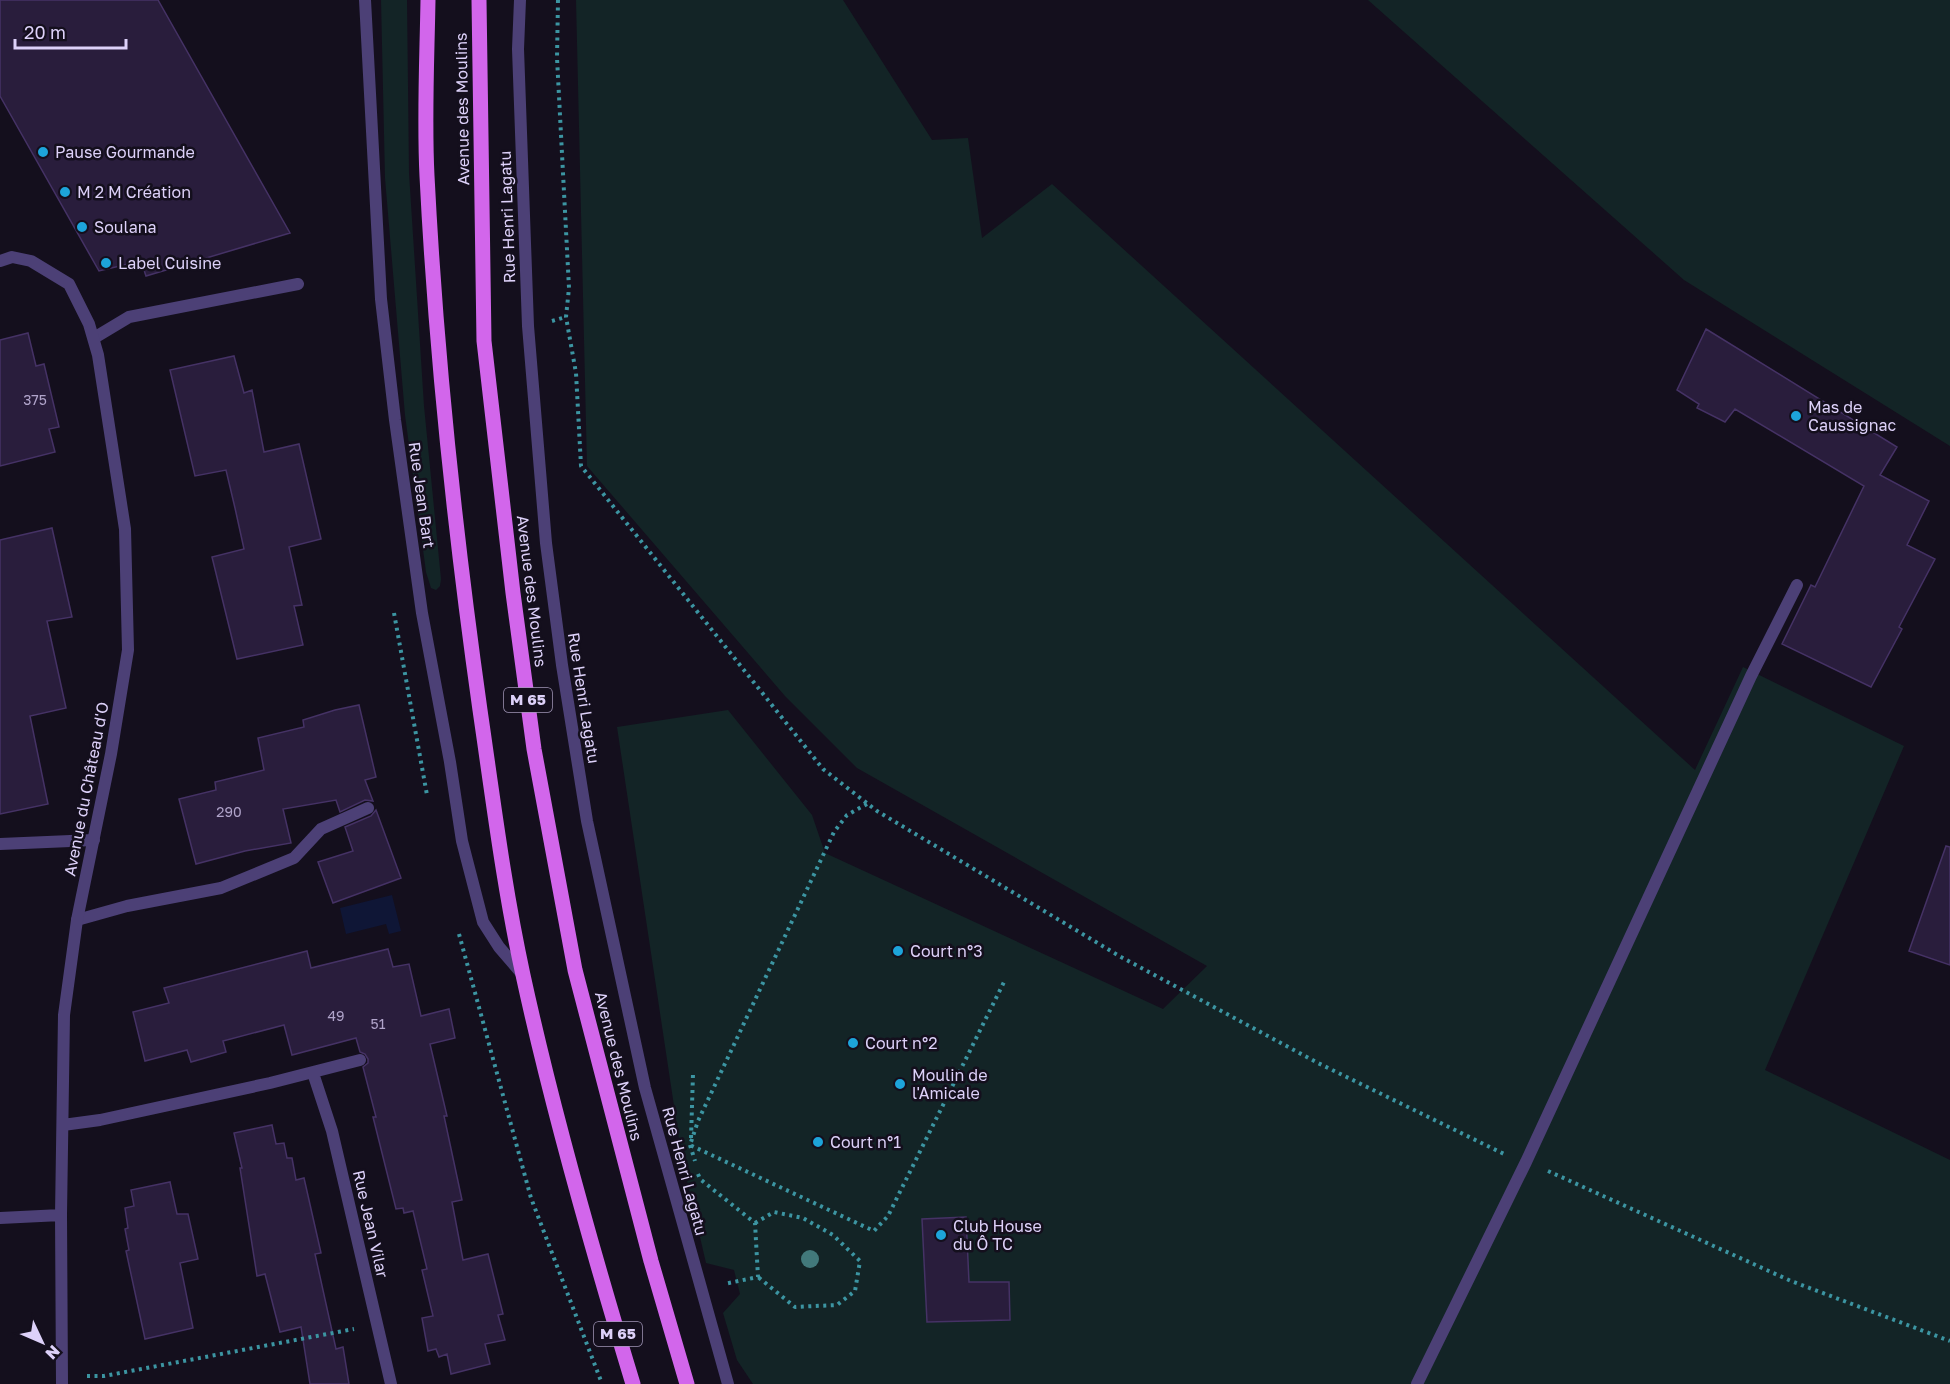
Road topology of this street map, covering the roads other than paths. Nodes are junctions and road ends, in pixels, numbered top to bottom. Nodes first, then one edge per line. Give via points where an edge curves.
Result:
1 (365, 0) edge
2 (428, 0) edge
3 (479, 0) edge
4 (520, 0) edge
5 (0, 261) edge
6 (298, 284) dead end
7 (94, 338) junction
8 (1797, 585) dead end
9 (368, 808) dead end
10 (94, 840) junction
11 (0, 844) edge
12 (77, 920) junction
13 (523, 976) junction
14 (360, 1060) dead end
15 (313, 1073) junction
16 (63, 1125) junction
17 (61, 1215) junction
18 (0, 1218) edge
19 (62, 1380) edge
20 (391, 1384) edge
21 (633, 1384) edge
22 (687, 1384) edge
23 (728, 1384) edge
24 (1417, 1384) edge

1 - 13 street, Rue Jean Bart via 381,299 422,613 462,841 483,922
2 - 13 main road, Avenue des Moulins / M 65 via 427,173 443,404 465,606
3 - 22 main road, Avenue des Moulins / M 65 via 484,341 534,749 575,970
4 - 23 street, Rue Henri Lagatu via 518,49 528,326 546,543 562,665 587,821 645,1088
5 - 7 street, Avenue du Château d'O via 12,257 32,261 69,284
6 - 7 street via 129,317
7 - 10 street, Avenue du Château d'O via 125,529 128,650
8 - 24 street via 1526,1162
9 - 12 street via 321,829 294,858 221,888
10 - 11 street
10 - 12 street, Avenue du Château d'O
12 - 16 street, Avenue du Château d'O via 64,1015
13 - 21 main road, Avenue des Moulins / M 65 via 569,1162
14 - 15 street
15 - 16 street
15 - 20 street, Rue Jean Vilar via 332,1131
16 - 17 street, Avenue du Château d'O
17 - 18 street
17 - 19 street, Avenue du Château d'O

